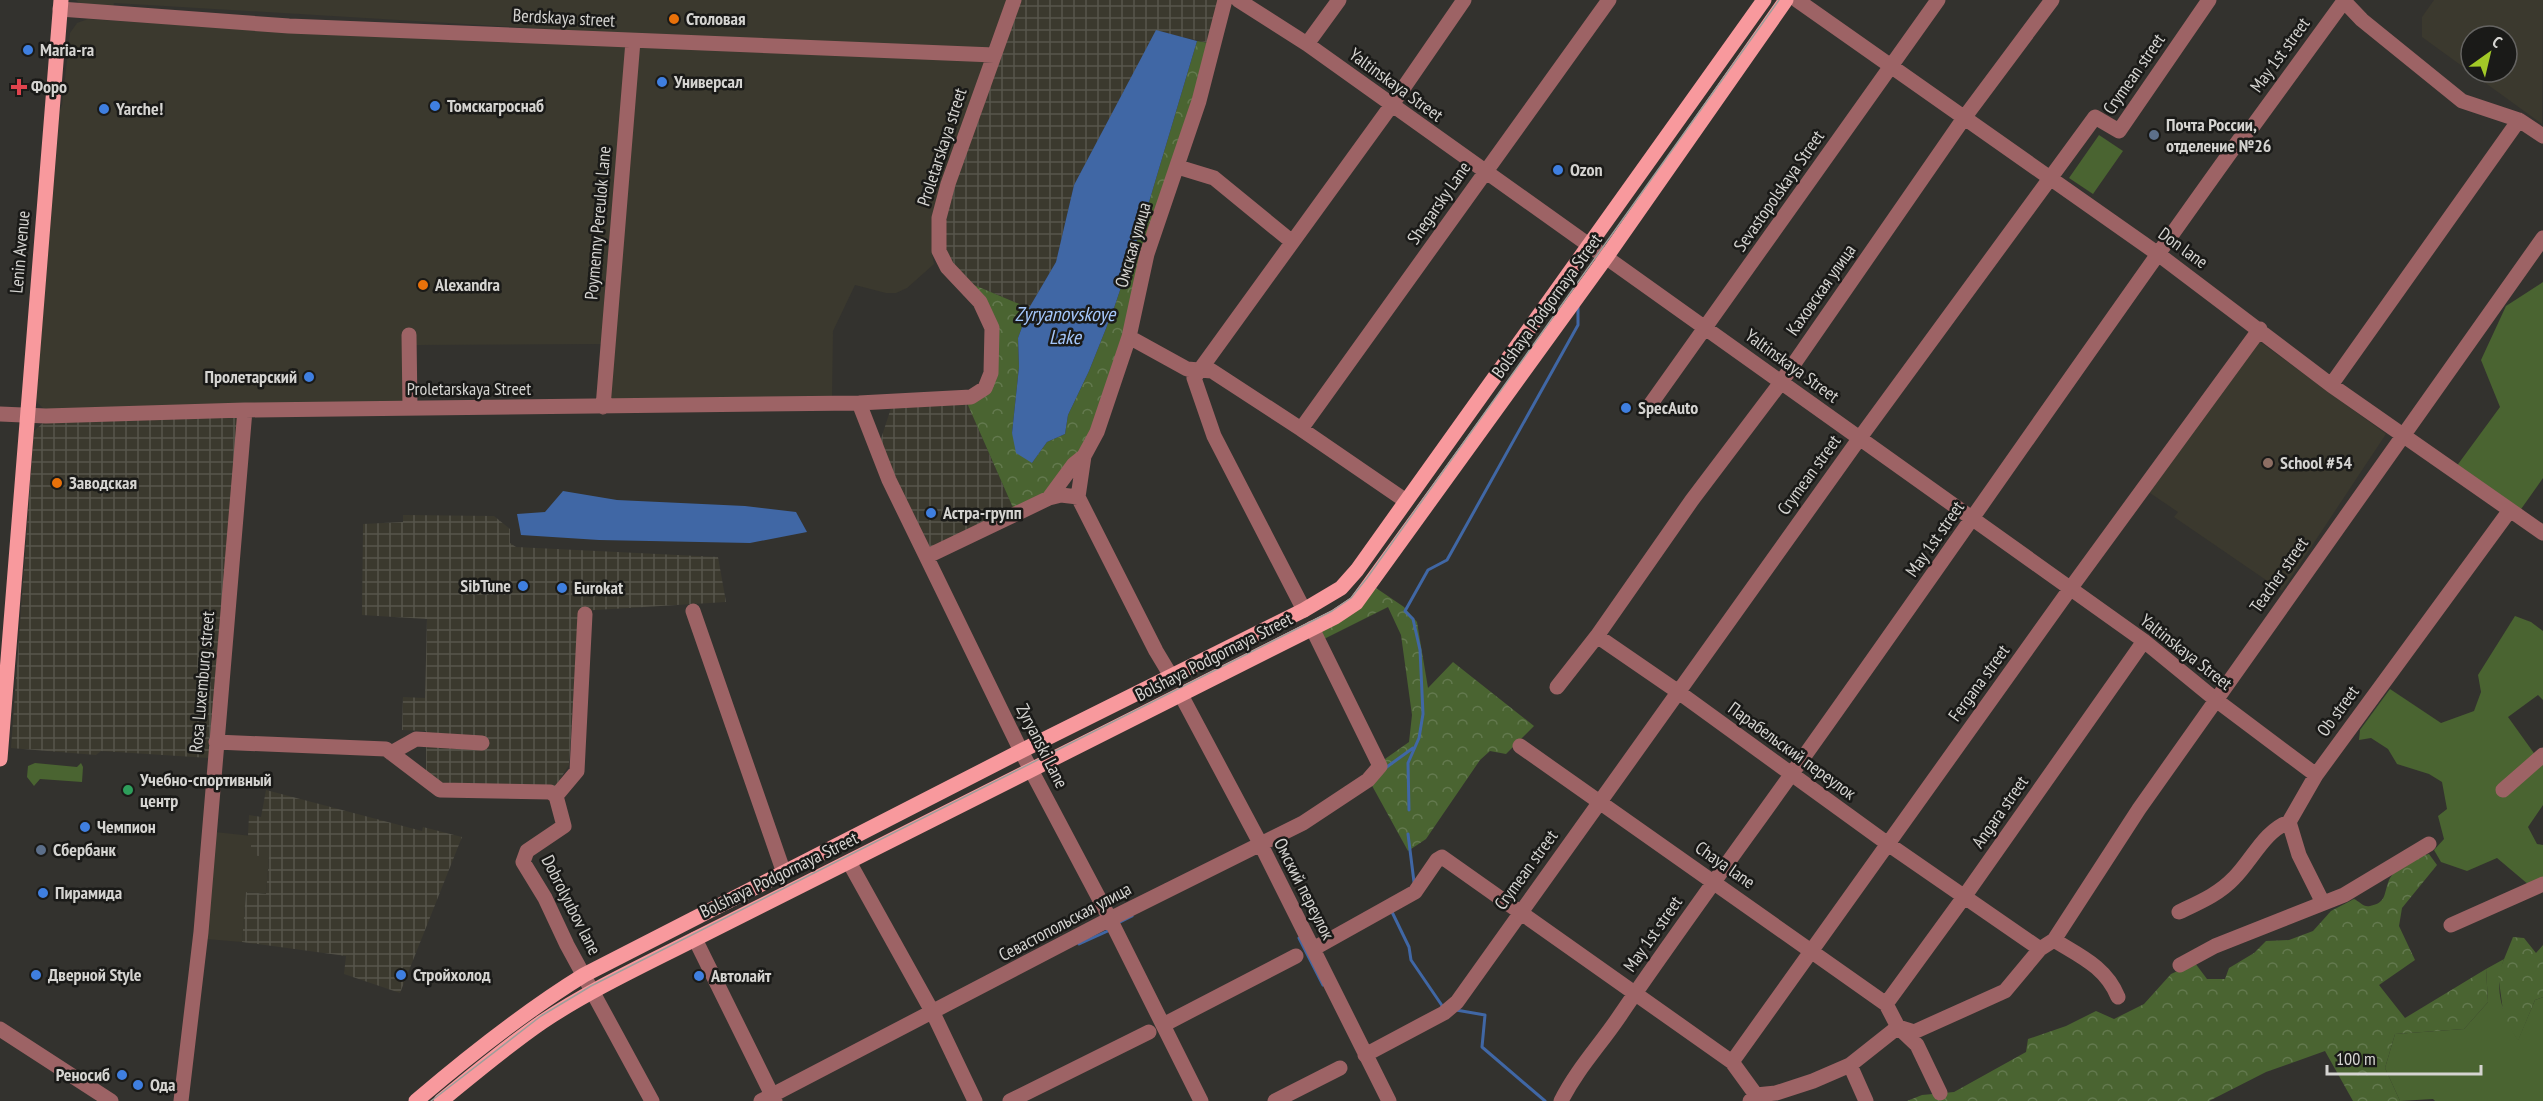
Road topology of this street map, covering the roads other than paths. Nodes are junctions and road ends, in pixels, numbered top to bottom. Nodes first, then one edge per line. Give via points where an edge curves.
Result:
1 (1014, 0) edge
2 (1225, 0) edge
3 (1238, 0) edge
4 (1338, 0) edge
5 (1464, 0) edge
6 (1609, 0) edge
7 (1764, 0) edge
8 (1786, 0) edge
9 (1797, 0) edge
10 (1938, 0) edge
11 (2052, 0) edge
12 (2209, 0) edge
13 (2344, 1) edge
14 (61, 4) edge
15 (633, 41) junction
16 (1307, 44) junction
17 (994, 55) junction
18 (1891, 66) junction
19 (1391, 106) junction
20 (1964, 118) junction
21 (2519, 120) junction
22 (2543, 136) edge
23 (1178, 167) junction
24 (1485, 173) junction
25 (2051, 178) junction
26 (2543, 238) edge
27 (1291, 241) junction
28 (1589, 244) junction
29 (2158, 254) junction
30 (1607, 256) junction
31 (1706, 328) junction
32 (2260, 329) junction
33 (409, 335) dead end
34 (1129, 337) junction
35 (1200, 370) junction
36 (1782, 381) junction
37 (2331, 385) junction
38 (859, 403) junction
39 (1650, 405) dead end
40 (603, 407) junction
41 (410, 408) junction
42 (245, 410) junction
43 (0, 414) edge
44 (26, 415) junction
45 (1301, 429) junction
46 (2402, 435) junction
47 (1859, 439) junction
48 (1084, 456) junction
49 (1078, 497) junction
50 (1049, 498) junction
51 (1406, 501) junction
52 (2510, 510) junction
53 (1973, 519) junction
54 (2543, 533) edge
55 (928, 556) junction
56 (2070, 589) junction
57 (693, 610) dead end
58 (1304, 610) junction
59 (585, 614) dead end
60 (1312, 628) junction
61 (1597, 636) junction
62 (2144, 641) junction
63 (1171, 676) junction
64 (1557, 687) dead end
65 (1677, 691) junction
66 (1181, 695) junction
67 (2216, 700) junction
68 (216, 742) junction
69 (482, 743) dead end
70 (1520, 746) dead end
71 (1022, 751) junction
72 (391, 753) junction
73 (2543, 755) edge
74 (0, 759) edge
75 (1032, 771) junction
76 (1791, 775) junction
77 (2316, 775) junction
78 (2503, 790) dead end
79 (556, 796) junction
80 (1599, 801) junction
81 (2289, 822) junction
82 (1260, 843) junction
83 (1887, 844) junction
84 (2429, 844) dead end
85 (849, 862) junction
86 (784, 873) junction
87 (1714, 881) junction
88 (2543, 884) edge
89 (1964, 897) junction
90 (2323, 903) junction
91 (1520, 910) junction
92 (2180, 912) dead end
93 (1110, 920) junction
94 (2451, 925) dead end
95 (695, 939) junction
96 (2054, 939) junction
97 (1313, 949) junction
98 (2040, 949) junction
99 (1811, 950) junction
100 (1296, 956) dead end
101 (2180, 965) dead end
102 (584, 975) junction
103 (594, 992) junction
104 (1635, 993) junction
105 (2118, 997) dead end
106 (1886, 1004) junction
107 (933, 1013) junction
108 (1164, 1025) junction
109 (1898, 1027) junction
110 (0, 1029) edge
111 (1149, 1032) dead end
112 (1365, 1055) junction
113 (1732, 1062) junction
114 (1850, 1065) junction
115 (1340, 1068) dead end
116 (1941, 1093) dead end
117 (1753, 1098) edge
118 (769, 1099) edge
119 (111, 1101) edge
120 (181, 1101) edge
121 (416, 1101) edge
122 (442, 1101) edge
123 (652, 1101) edge
124 (975, 1101) edge
125 (1010, 1101) edge
126 (1201, 1101) edge
127 (1275, 1101) edge
128 (1389, 1101) edge
129 (1561, 1101) edge
130 (1866, 1101) edge

1 - 17 street
2 - 23 street, Омская улица
3 - 16 street, Yaltinskaya Street
4 - 16 street
5 - 19 street
6 - 24 street, Shegarsky Lane
7 - 28 main road, Bolshaya Podgornaya Street
8 - 30 main road, Bolshaya Podgornaya Street
9 - 18 street, Don lane
10 - 18 street, Sevastopolskaya Street
11 - 20 street, Каховская улица
12 - 25 street, Crymean street via 2119,131 2095,117
13 - 21 street via 2462,100
13 - 29 street, May 1st street
14 - 15 street, Berdskaya street via 289,26
14 - 44 main road, Lenin Avenue
15 - 17 street, Berdskaya street
15 - 40 street, Poymenny Pereulok Lane
16 - 19 street, Yaltinskaya Street
17 - 38 street, Proletarskaya Street via 948,184 937,232 939,251 947,267 980,302 992,328 991,373 985,388 971,397
18 - 20 street, Don lane
18 - 31 street, Sevastopolskaya Street
19 - 24 street, Yaltinskaya Street
19 - 27 street
20 - 25 street, Don lane
20 - 36 street, Каховская улица
21 - 22 street
21 - 37 street
23 - 27 street via 1214,178
23 - 34 street, Омская улица via 1147,254
24 - 28 street, Yaltinskaya Street
24 - 45 street, Shegarsky Lane
25 - 29 street, Don lane
25 - 47 street, Crymean street
26 - 46 street, Teacher street
27 - 35 street
28 - 30 street, Yaltinskaya Street
28 - 51 main road, Bolshaya Podgornaya Street
29 - 32 street, Don lane
29 - 53 street, May 1st street
30 - 31 street, Yaltinskaya Street
30 - 60 main road, Bolshaya Podgornaya Street via 1356,603
31 - 36 street, Yaltinskaya Street
31 - 39 street, Sevastopolskaya Street
32 - 37 street, Don lane
32 - 56 street, Fergana street
33 - 41 street
34 - 35 street via 1186,369
34 - 48 street, Омская улица via 1097,432
35 - 45 street via 1212,371
35 - 58 street via 1194,378 1214,436
36 - 47 street, Yaltinskaya Street
36 - 61 street, Каховская улица
37 - 46 street, Don lane
38 - 40 street, Proletarskaya Street
38 - 55 street, Zyryanski Lane via 889,480
40 - 41 street, Proletarskaya Street
41 - 42 street, Proletarskaya Street
42 - 44 street, Proletarskaya Street
42 - 68 street, Rosa Luxemburg street
43 - 44 street, Proletarskaya Street
44 - 74 main road, Lenin Avenue
45 - 51 street
46 - 52 street, Don lane
46 - 67 street, Teacher street
47 - 53 street, Yaltinskaya Street
47 - 65 street, Crymean street
48 - 49 street
48 - 50 street, Омская улица
49 - 50 street
49 - 63 street
50 - 55 street, Омская улица
51 - 58 main road, Bolshaya Podgornaya Street via 1341,588
52 - 54 street, Don lane
52 - 77 street, Ob street
53 - 56 street, Yaltinskaya Street
53 - 76 street, May 1st street
55 - 71 street, Zyryanski Lane
56 - 62 street, Yaltinskaya Street
56 - 83 street, Fergana street
57 - 86 street
58 - 63 main road, Bolshaya Podgornaya Street
59 - 79 street via 577,771
60 - 66 main road, Bolshaya Podgornaya Street
60 - 82 street, Севастопольская улица via 1380,766 1368,780 1303,823
61 - 64 street, Каховская улица
61 - 65 street, Парабельский переулок
62 - 67 street, Yaltinskaya Street
62 - 89 street, Angara street
63 - 71 main road, Bolshaya Podgornaya Street
65 - 76 street, Парабельский переулок
65 - 80 street, Crymean street
66 - 75 main road, Bolshaya Podgornaya Street
66 - 82 street, Омский переулок
67 - 77 street, Yaltinskaya Street
67 - 96 street, Teacher street
68 - 72 street via 386,749
68 - 120 street, Rosa Luxemburg street via 201,932
69 - 72 street via 416,739
70 - 80 street, Chaya lane
71 - 75 street, Zyryanski Lane
71 - 86 main road, Bolshaya Podgornaya Street
72 - 79 street via 440,790 549,792
73 - 78 street
75 - 85 main road, Bolshaya Podgornaya Street
75 - 93 street, Zyryanski Lane
76 - 83 street, Парабельский переулок
76 - 87 street, May 1st street
77 - 81 street, Ob street
79 - 102 street, Dobrolyubov lane via 564,826 527,851 523,862
80 - 87 street, Chaya lane
80 - 91 street, Crymean street
81 - 90 street
81 - 92 street, Ob street via 2278,826 2217,893
82 - 93 street, Севастопольская улица
82 - 97 street, Омский переулок
83 - 89 street, Парабельский переулок
83 - 99 street, Fergana street
84 - 90 street via 2344,895
85 - 95 main road, Bolshaya Podgornaya Street
85 - 107 street
86 - 102 main road, Bolshaya Podgornaya Street
87 - 99 street, Chaya lane
87 - 104 street, May 1st street
88 - 94 street
89 - 98 street, Парабельский переулок
89 - 106 street, Angara street
90 - 101 street via 2215,946
91 - 97 street via 1440,857 1415,892
91 - 104 street
91 - 112 street, Crymean street via 1449,1010
93 - 107 street, Севастопольская улица
93 - 108 street, Zyryanski Lane
95 - 103 main road, Bolshaya Podgornaya Street
95 - 118 street
96 - 98 street
96 - 105 street via 2097,966 2112,982
97 - 112 street, Омский переулок
98 - 109 street via 2005,991 1914,1032
99 - 106 street, Chaya lane
99 - 113 street, Fergana street
100 - 108 street
102 - 103 street, Dobrolyubov lane
102 - 121 main road, Bolshaya Podgornaya Street via 497,1033
103 - 122 main road, Bolshaya Podgornaya Street via 516,1041
103 - 123 street, Dobrolyubov lane
104 - 113 street
104 - 129 street, May 1st street via 1574,1076
106 - 109 street, Chaya lane
107 - 118 street, Севастопольская улица
107 - 124 street
108 - 126 street, Zyryanski Lane
109 - 114 street
109 - 116 street, Chaya lane via 1917,1046
110 - 119 street
111 - 125 street
112 - 128 street, Омский переулок
113 - 117 street
114 - 117 street via 1804,1084
114 - 130 street
115 - 127 street

